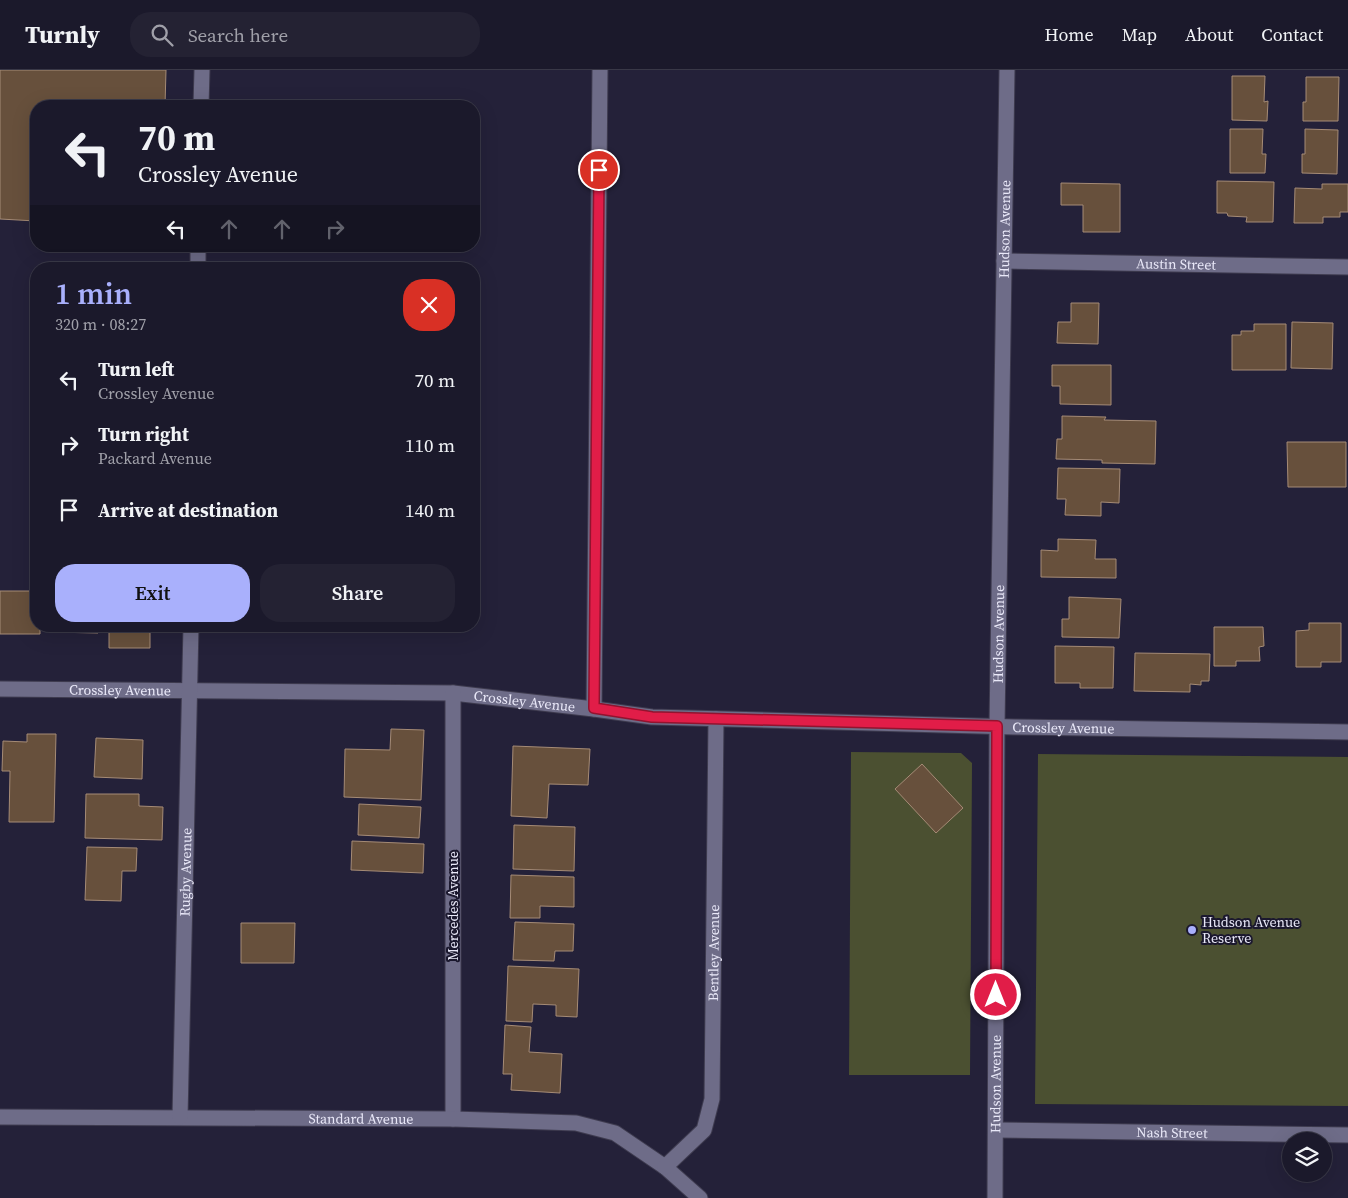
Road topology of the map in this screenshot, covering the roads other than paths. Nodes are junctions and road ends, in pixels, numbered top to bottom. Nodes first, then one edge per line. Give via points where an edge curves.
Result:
1 (202, 70) edge
2 (600, 70) edge
3 (1007, 70) edge
4 (201, 100) edge
5 (1004, 261) junction
6 (1348, 267) edge
7 (191, 632) edge
8 (0, 689) edge
9 (189, 691) junction
10 (453, 693) junction
11 (594, 708) junction
12 (716, 719) junction
13 (997, 726) junction
14 (1348, 732) edge
15 (0, 1117) edge
16 (180, 1117) junction
17 (453, 1119) junction
18 (996, 1130) junction
19 (1348, 1135) edge
20 (665, 1167) junction
21 (700, 1198) edge
22 (995, 1198) edge

1 - 4 street
2 - 11 street
3 - 5 street, Hudson Avenue
5 - 6 street, Austin Street
5 - 13 street, Hudson Avenue
7 - 9 street, Rugby Avenue
8 - 9 street, Crossley Avenue
9 - 10 street, Crossley Avenue
9 - 16 street, Rugby Avenue
10 - 11 street, Crossley Avenue
10 - 17 street, Mercedes Avenue
11 - 12 street, Crossley Avenue via 652,717
12 - 13 street, Crossley Avenue
12 - 20 street, Bentley Avenue via 712,1099 704,1130
13 - 14 street, Crossley Avenue
13 - 18 street, Hudson Avenue
15 - 16 street, Standard Avenue
16 - 17 street, Standard Avenue
17 - 20 street, Standard Avenue via 576,1123 615,1133
18 - 19 street, Nash Street
18 - 22 street, Hudson Avenue
20 - 21 street, Standard Avenue

